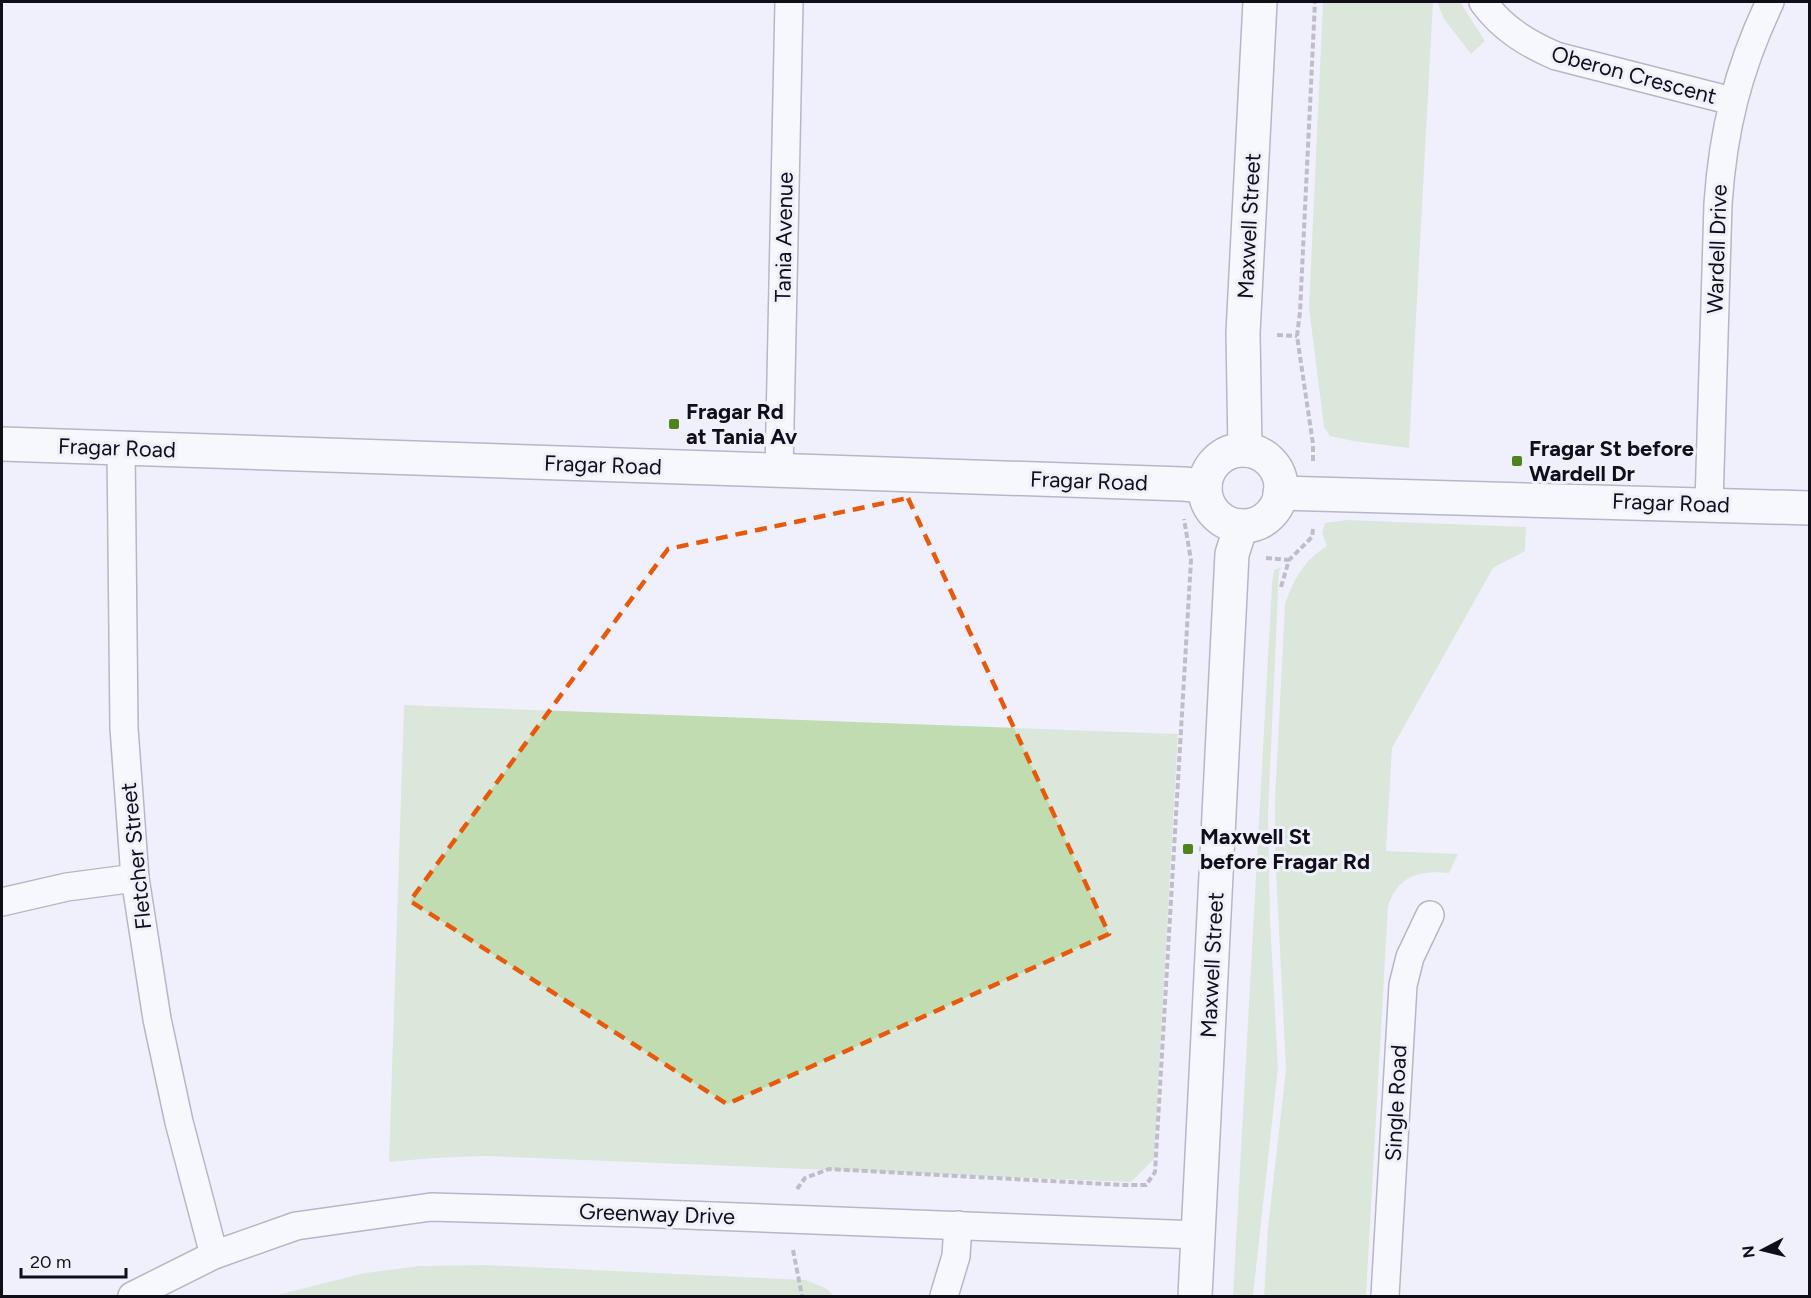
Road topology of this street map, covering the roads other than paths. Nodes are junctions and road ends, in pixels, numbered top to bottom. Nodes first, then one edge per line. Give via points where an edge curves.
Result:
1 (770, 2) edge
2 (789, 2) edge
3 (1260, 2) edge
4 (1483, 2) edge
5 (1770, 2) edge
6 (1732, 101) junction
7 (2, 444) edge
8 (121, 448) junction
9 (1245, 450) junction
10 (779, 472) junction
11 (1205, 486) junction
12 (1280, 493) junction
13 (1709, 504) junction
14 (1809, 508) edge
15 (1241, 526) junction
16 (135, 878) junction
17 (2, 902) edge
18 (1430, 915) dead end
19 (958, 1225) junction
20 (1198, 1235) junction
21 (214, 1256) junction
22 (132, 1296) edge
23 (944, 1296) edge
24 (1195, 1296) edge
25 (1385, 1296) edge

1 - 2 street
2 - 10 street, Tania Avenue
3 - 9 street, Maxwell Street via 1243,333
4 - 6 street, Oberon Crescent via 1510,32 1556,56
5 - 6 street, Wardell Drive
6 - 13 street, Wardell Drive via 1721,158 1718,204
7 - 8 street, Fragar Road
8 - 10 street, Fragar Road
8 - 16 street, Fletcher Street via 124,728
9 - 11 street via 1233,451 1213,464
9 - 12 street via 1268,459 1276,469
10 - 11 street, Fragar Road
11 - 15 street via 1206,498 1219,518
12 - 13 street, Fragar Road
12 - 15 street via 1271,513 1252,525
13 - 14 street, Fragar Road
15 - 20 street, Maxwell Street via 1232,554
16 - 17 street via 67,887
16 - 21 street, Fletcher Street via 157,1019
18 - 25 street, Single Road via 1410,957 1403,985
19 - 20 street, Greenway Drive
19 - 21 street, Greenway Drive via 431,1207 296,1226
19 - 23 street via 956,1256
20 - 24 street, Maxwell Street
21 - 22 street, Greenway Drive

